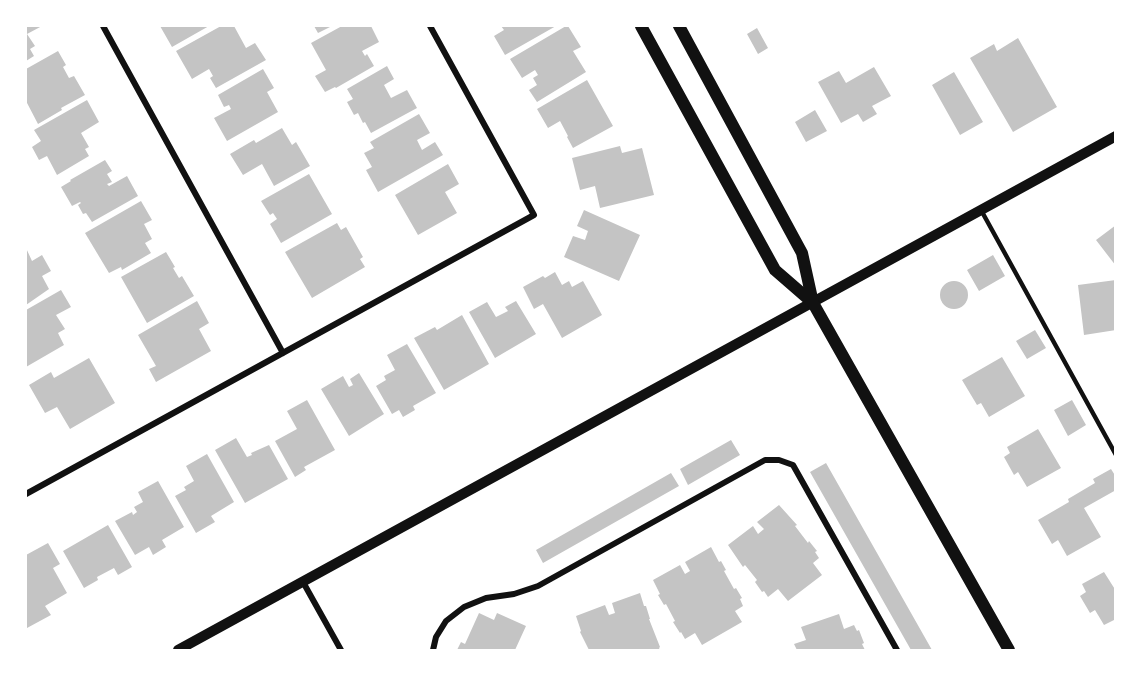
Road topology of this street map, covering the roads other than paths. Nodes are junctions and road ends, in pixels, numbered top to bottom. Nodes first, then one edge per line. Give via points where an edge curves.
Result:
1 (103, 26) edge
2 (430, 26) edge
3 (641, 26) edge
4 (679, 26) edge
5 (1116, 136) edge
6 (981, 210) junction
7 (813, 303) junction
8 (283, 353) junction
9 (1116, 455) edge
10 (26, 492) edge
11 (303, 582) junction
12 (178, 651) edge
13 (341, 651) edge
14 (434, 651) edge
15 (897, 651) edge
16 (1009, 651) edge

1 - 8 street
2 - 8 street via 534,215
3 - 7 main road via 775,270
4 - 7 main road via 802,253
5 - 6 street
6 - 7 street
6 - 9 lane
7 - 11 street
7 - 16 main road
8 - 10 street
11 - 12 street
11 - 13 street
14 - 15 street via 436,637 446,621 464,607 538,586 765,460 779,459 793,465

